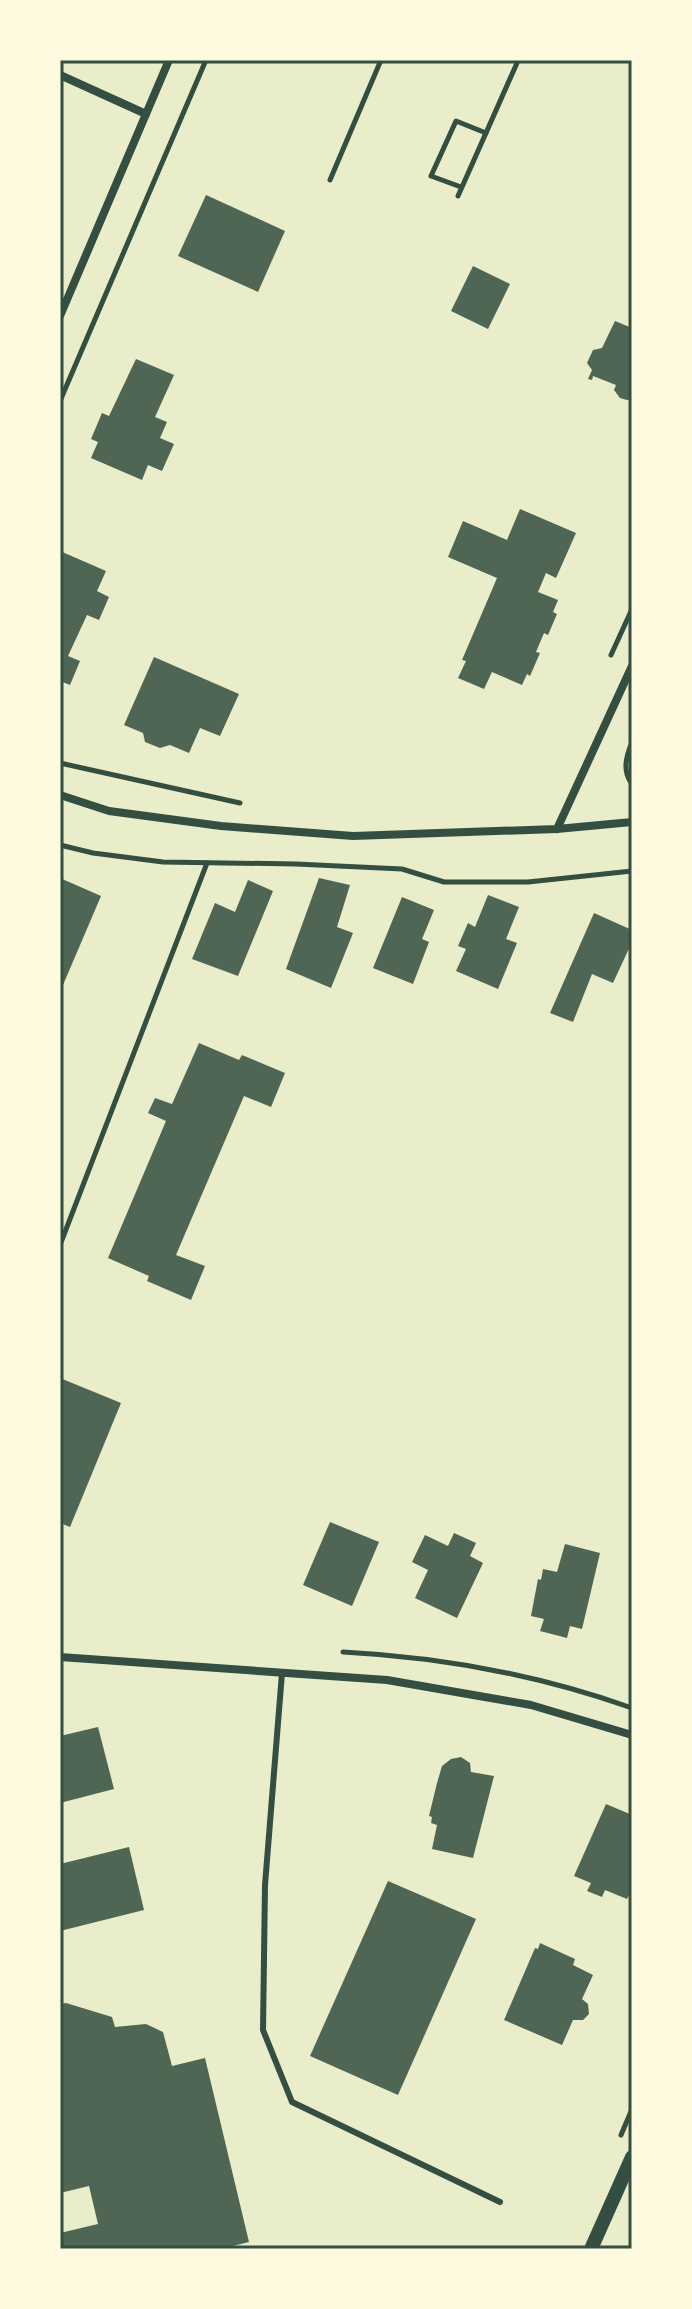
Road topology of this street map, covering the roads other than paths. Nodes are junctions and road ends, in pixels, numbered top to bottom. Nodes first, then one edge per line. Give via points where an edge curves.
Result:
1 (169, 60) edge
2 (60, 75) edge
3 (146, 114) junction
4 (60, 316) edge
5 (632, 666) edge
6 (60, 795) edge
7 (632, 822) edge
8 (557, 829) junction
9 (60, 1657) edge
10 (282, 1673) junction
11 (632, 1735) edge
12 (632, 2157) edge
13 (500, 2202) dead end
14 (591, 2249) edge

1 - 3 street
2 - 3 street
3 - 4 street
5 - 8 street
6 - 8 street via 123,813 353,836
7 - 8 street
9 - 10 street
10 - 11 street via 442,1689 531,1705
10 - 13 lane via 265,1885 263,2030 286,2088 292,2102
12 - 14 street

